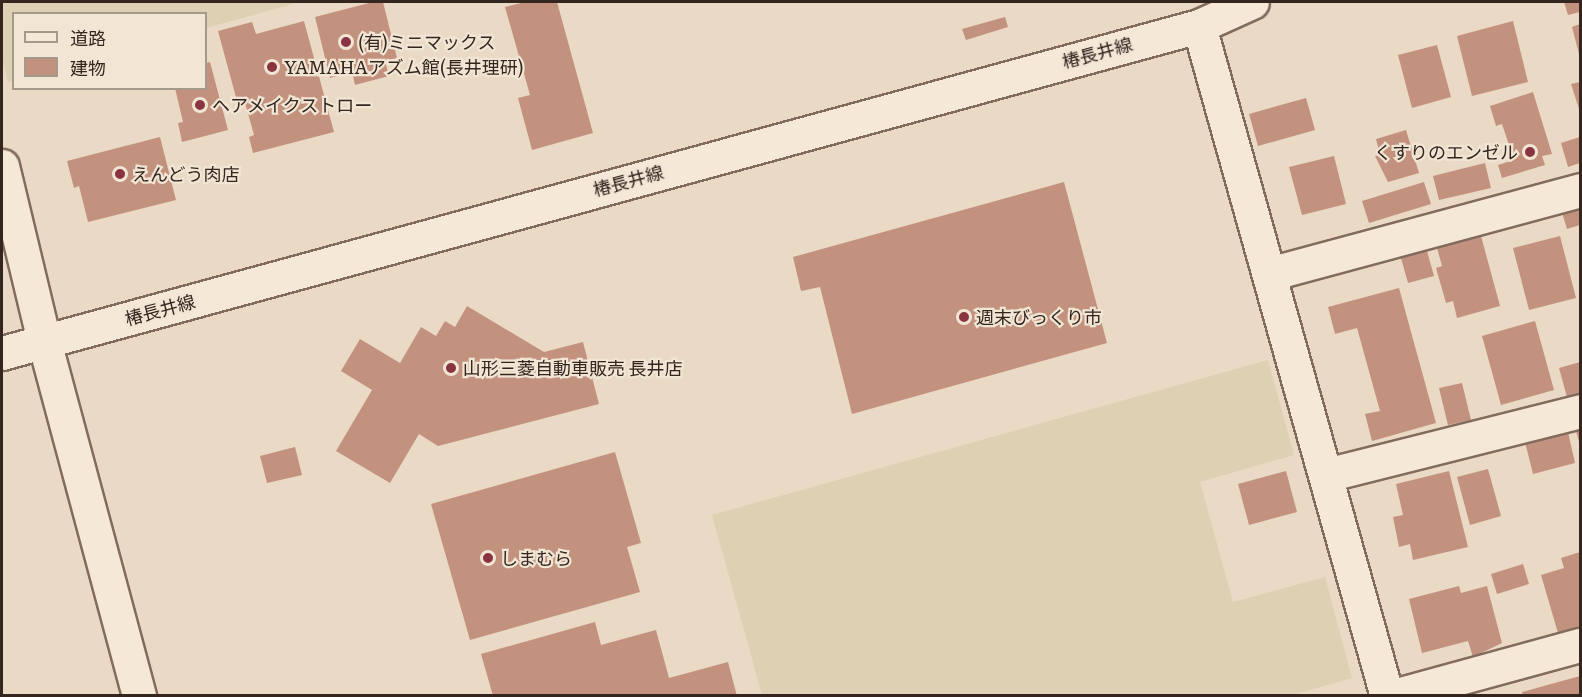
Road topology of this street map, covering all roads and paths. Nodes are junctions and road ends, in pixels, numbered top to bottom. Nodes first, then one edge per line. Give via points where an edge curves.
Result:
1 (1252, 2) edge
2 (1199, 26) junction
3 (2, 166) edge
4 (1581, 190) edge
5 (1269, 274) junction
6 (44, 341) junction
7 (2, 353) edge
8 (1581, 411) edge
9 (1326, 475) junction
10 (1581, 645) edge
11 (139, 696) edge
12 (1387, 696) edge
13 (1393, 696) edge

1 - 2 street, 椿長井線
2 - 5 street
2 - 6 street, 椿長井線
3 - 6 street
4 - 5 street
5 - 9 street
6 - 7 street, 椿長井線
6 - 11 street
8 - 9 street
9 - 12 street
10 - 13 street

